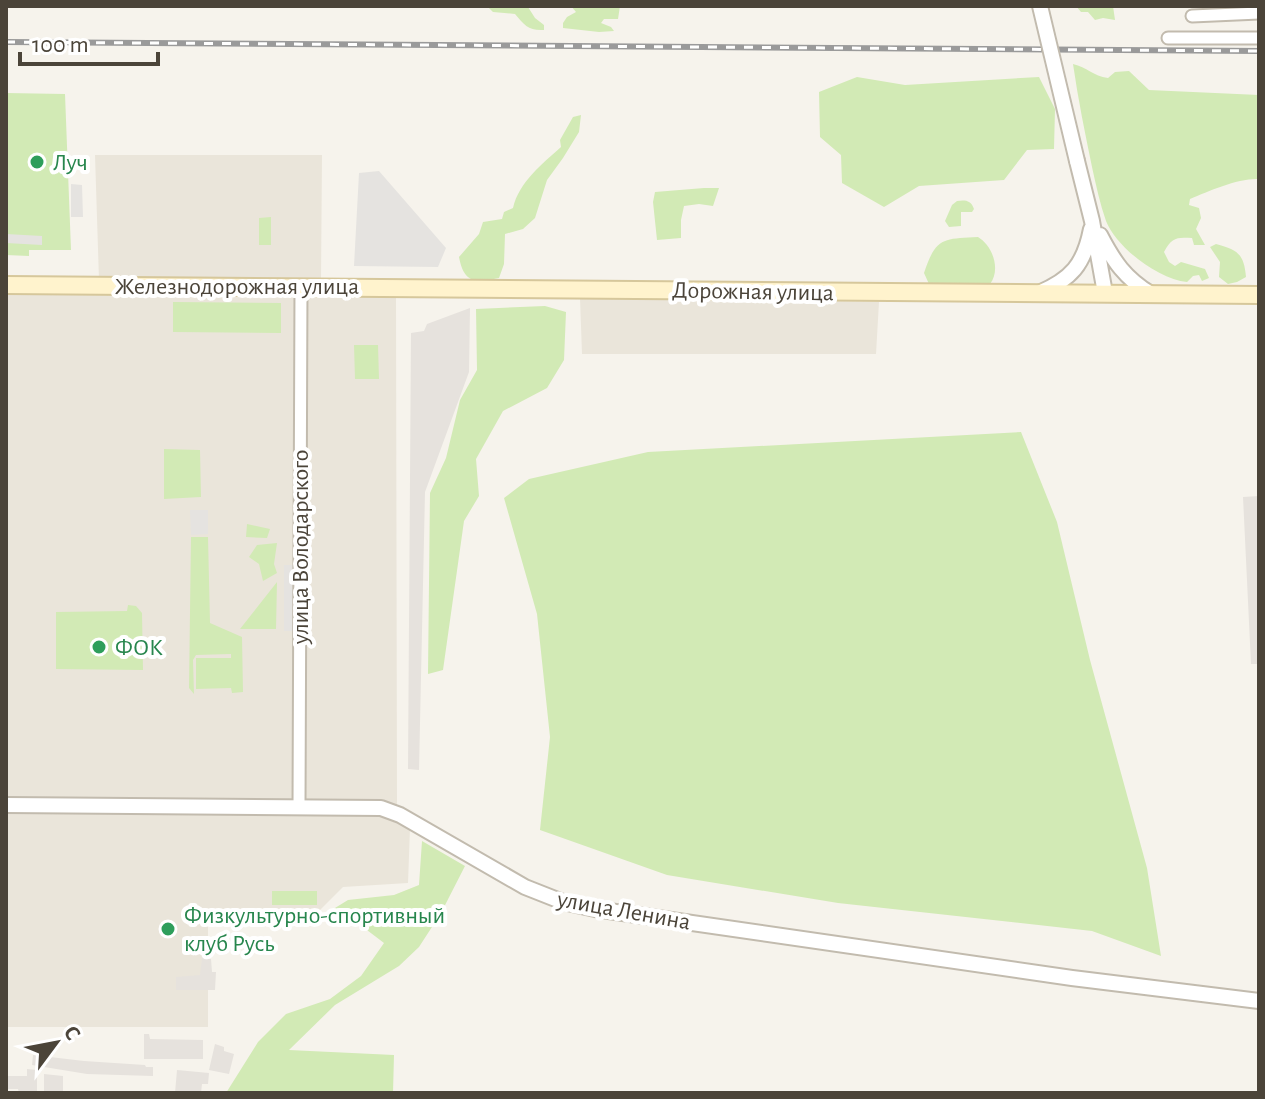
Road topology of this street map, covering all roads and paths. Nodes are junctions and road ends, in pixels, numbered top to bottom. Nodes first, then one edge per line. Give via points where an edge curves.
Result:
1 (1040, 6) edge
2 (1259, 13) edge
3 (1192, 16) dead end
4 (1168, 38) dead end
5 (1259, 38) edge
6 (1092, 221) junction
7 (6, 285) edge
8 (301, 287) junction
9 (468, 287) joint
10 (1105, 293) junction
11 (1039, 294) junction
12 (1151, 294) junction
13 (1259, 295) edge
14 (6, 805) edge
15 (299, 807) junction
16 (1259, 1001) edge

1 - 6 street, bridge
2 - 3 street
4 - 5 street
6 - 10 street
6 - 11 street via 1081,262 1070,276
6 - 12 street via 1123,272
7 - 8 main road, Железнодорожная улица
8 - 9 main road, Железнодорожная улица
8 - 15 street, улица Володарского
9 - 11 main road, Дорожная улица
10 - 11 main road, Дорожная улица
10 - 12 main road, Дорожная улица
12 - 13 main road, Дорожная улица
14 - 15 street, улица Ленина
15 - 16 street, улица Ленина via 381,808 525,887 595,909

